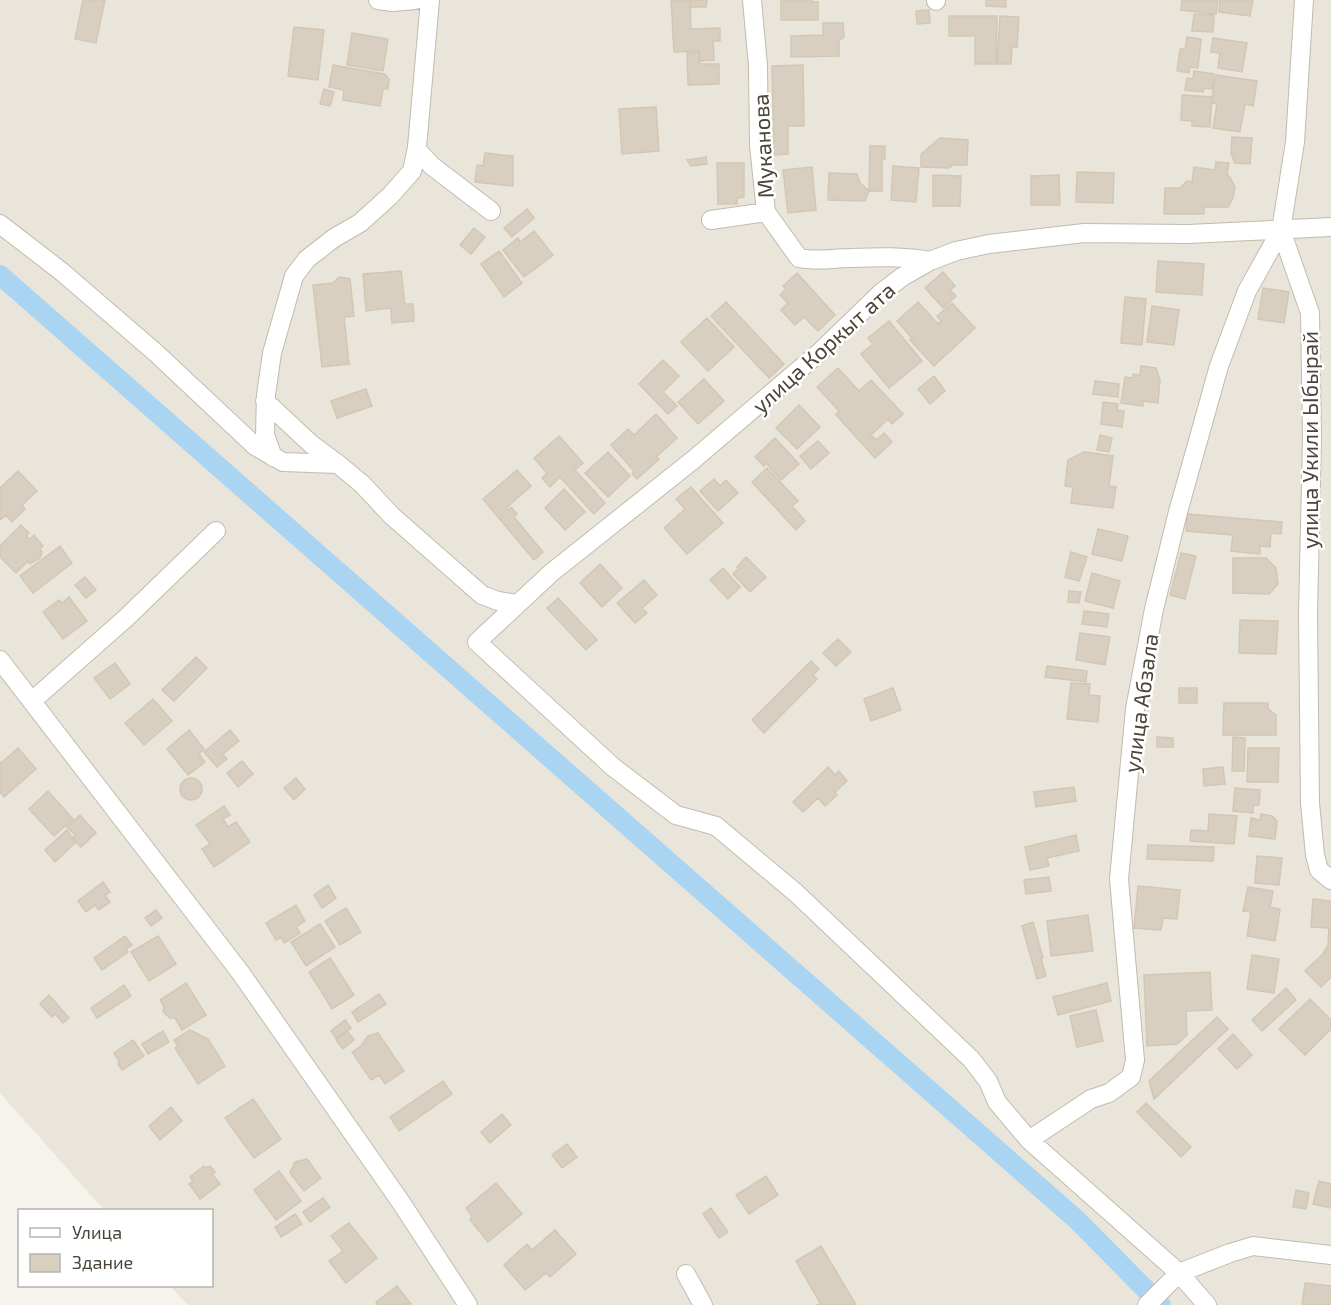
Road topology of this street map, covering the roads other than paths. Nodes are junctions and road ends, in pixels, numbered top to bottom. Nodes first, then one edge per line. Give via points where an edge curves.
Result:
1 (378, 0) edge
2 (414, 0) edge
3 (430, 0) edge
4 (752, 0) edge
5 (1305, 0) edge
6 (417, 150) junction
7 (491, 211) dead end
8 (766, 212) junction
9 (711, 220) dead end
10 (0, 224) edge
11 (1331, 227) edge
12 (1281, 230) junction
13 (930, 261) junction
14 (265, 401) junction
15 (273, 456) junction
16 (338, 464) junction
17 (216, 531) dead end
18 (517, 604) junction
19 (0, 660) edge
20 (32, 701) junction
21 (1331, 880) edge
22 (1029, 1140) junction
23 (1331, 1255) edge
24 (1179, 1273) junction
25 (686, 1274) dead end
26 (468, 1305) edge
27 (703, 1305) edge
28 (1147, 1305) edge
29 (1207, 1305) edge

1 - 2 street
3 - 6 street
4 - 8 street, Муканова
5 - 12 street, улица Укили Ыбырай via 1295,142
6 - 7 street
6 - 14 street via 412,171 390,196 360,223 307,259 294,276 272,353
8 - 9 street
8 - 13 street, Муканова via 799,258
10 - 15 street via 156,353 255,446
11 - 12 street, улица Коркыт ата
12 - 13 street, улица Коркыт ата via 1084,233 989,244
12 - 21 street, улица Укили Ыбырай via 1310,313 1310,802 1319,870
12 - 22 street, улица Абзала via 1247,291 1219,366 1159,588 1135,709 1119,879 1135,1060 1131,1077
13 - 18 street, улица Коркыт ата via 881,293 821,351
14 - 15 street via 265,435
14 - 16 street
15 - 16 street via 283,462
16 - 18 street via 482,595
17 - 20 street
18 - 22 street, улица Коркыт ата via 477,642 613,767 676,815 716,826 796,893 971,1059 988,1081 997,1102
19 - 20 street
20 - 26 street via 240,972
22 - 24 street
23 - 24 street via 1253,1246
24 - 28 street
24 - 29 street
25 - 27 street

